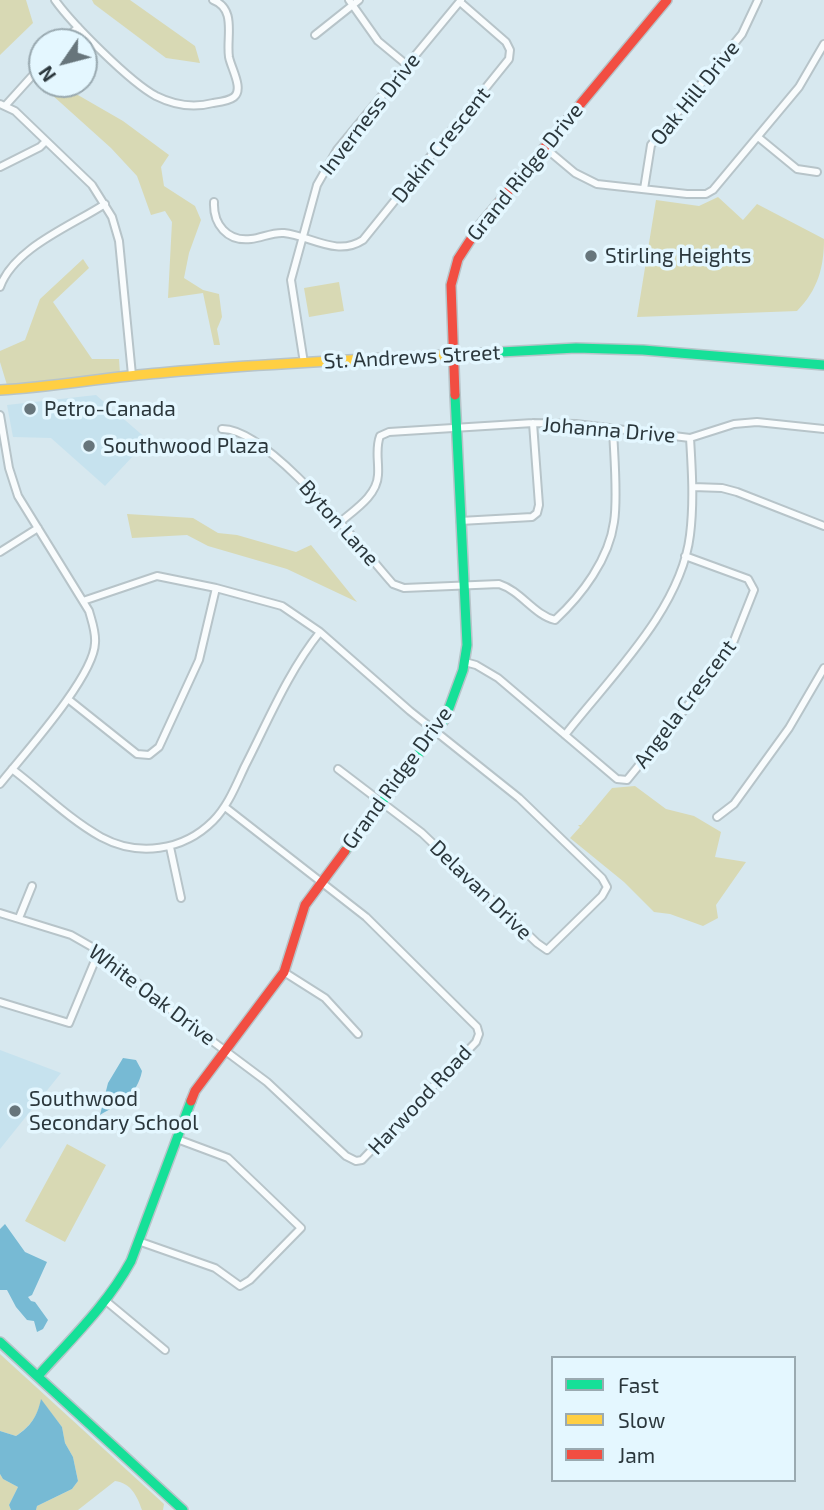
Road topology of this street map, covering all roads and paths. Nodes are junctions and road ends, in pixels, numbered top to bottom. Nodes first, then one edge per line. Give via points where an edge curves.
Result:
1 (55, 0) edge
2 (213, 0) edge
3 (359, 0) edge
4 (667, 0) edge
5 (758, 0) edge
6 (461, 1) edge
7 (351, 3) edge
8 (78, 27) joint
9 (315, 35) dead end
10 (824, 44) edge
11 (407, 65) junction
12 (28, 79) edge
13 (2, 105) edge
14 (758, 137) junction
15 (46, 141) junction
16 (544, 147) junction
17 (0, 167) edge
18 (817, 172) dead end
19 (644, 189) junction
20 (214, 202) dead end
21 (105, 204) junction
22 (301, 238) junction
23 (0, 288) edge
24 (452, 355) junction
25 (304, 363) junction
26 (824, 365) edge
27 (132, 375) junction
28 (0, 390) edge
29 (0, 415) edge
30 (533, 423) junction
31 (455, 428) junction
32 (222, 429) dead end
33 (613, 429) junction
34 (824, 429) edge
35 (690, 438) junction
36 (693, 487) junction
37 (460, 522) junction
38 (339, 523) junction
39 (824, 526) edge
40 (38, 528) junction
41 (0, 552) edge
42 (685, 556) junction
43 (464, 585) junction
44 (216, 588) junction
45 (83, 601) junction
46 (320, 632) junction
47 (465, 662) junction
48 (824, 668) edge
49 (68, 699) junction
50 (436, 732) junction
51 (565, 735) junction
52 (12, 769) junction
53 (338, 769) dead end
54 (0, 784) edge
55 (382, 802) junction
56 (225, 807) junction
57 (716, 817) dead end
58 (170, 847) junction
59 (321, 881) junction
60 (32, 886) dead end
61 (181, 898) dead end
62 (0, 913) edge
63 (19, 918) junction
64 (99, 951) junction
65 (284, 972) junction
66 (0, 1002) edge
67 (358, 1034) dead end
68 (224, 1050) junction
69 (177, 1139) junction
70 (138, 1241) junction
71 (106, 1301) junction
72 (0, 1342) edge
73 (165, 1350) dead end
74 (38, 1376) junction
75 (183, 1510) edge

1 - 8 street
2 - 8 street via 229,18 228,52 238,87 231,99 207,105 183,105 157,96
3 - 7 street
4 - 16 street, Grand Ridge Drive
5 - 19 street, Oak Hill Drive via 742,34 651,145
6 - 11 street, Inverness Drive
6 - 22 street, Dakin Crescent via 506,42 510,50 505,66 363,240 347,248
7 - 9 street
7 - 11 street via 378,41
10 - 14 street via 818,64
11 - 22 street, Inverness Drive via 328,163
12 - 13 street
13 - 15 street via 15,111
14 - 18 street via 797,169
14 - 19 street via 706,194
15 - 17 street
15 - 21 street
16 - 19 street via 586,180
16 - 24 street, Grand Ridge Drive via 474,232 458,259 451,285
20 - 22 street via 218,223 232,236 250,239 280,233
21 - 23 street via 14,262
21 - 27 street via 119,241
22 - 25 street, Inverness Drive via 291,279
24 - 25 street, St. Andrews Street
24 - 26 street, St. Andrews Street via 576,348
24 - 31 street, Grand Ridge Drive
25 - 27 street, St. Andrews Street
27 - 28 street, St. Andrews Street
29 - 40 street via 12,481
30 - 31 street, Johanna Drive
30 - 33 street, Johanna Drive
30 - 37 street via 537,513
31 - 37 street, Grand Ridge Drive
31 - 38 street, Johanna Drive via 380,436 375,487
32 - 38 street, Byton Lane via 238,431 302,480
33 - 35 street, Johanna Drive
33 - 43 street, Byton Lane via 614,522 607,548 595,572 562,613 555,620 547,618 512,588 499,584
34 - 35 street via 757,422
35 - 36 street, Johanna Drive
36 - 39 street via 737,492
36 - 42 street, Johanna Drive
37 - 43 street, Grand Ridge Drive
38 - 43 street, Byton Lane via 398,587
40 - 41 street
40 - 45 street
42 - 51 street, Johanna Drive via 661,611
42 - 51 street, Angela Crescent via 752,583 752,599 731,648 627,780 617,779
43 - 47 street, Grand Ridge Drive
44 - 45 street via 157,576
44 - 46 street via 282,606
44 - 49 street via 199,660 159,747 149,755 137,754
45 - 49 street via 96,643 89,668
46 - 50 street
46 - 56 street via 301,657
47 - 50 street, Grand Ridge Drive via 449,712
47 - 51 street, Angela Crescent via 498,678
48 - 57 street via 789,728 734,804
49 - 52 street
50 - 55 street, Grand Ridge Drive
50 - 55 street, Delavan Drive via 519,797 601,878 607,887 602,896 548,950
52 - 54 street
52 - 58 street via 101,837 138,849
53 - 55 street, Delavan Drive
55 - 59 street, Grand Ridge Drive
56 - 58 street via 202,831
56 - 59 street, Harwood Road
58 - 61 street
59 - 65 street, Grand Ridge Drive via 304,906
59 - 68 street, Harwood Road via 366,917 477,1027 476,1042 367,1157 356,1161
60 - 63 street
62 - 63 street, White Oak Drive
63 - 64 street, White Oak Drive via 71,935
64 - 66 street via 69,1023
64 - 68 street, White Oak Drive
65 - 67 street via 325,998
65 - 68 street, Grand Ridge Drive
68 - 69 street, Grand Ridge Drive via 198,1085
69 - 70 street, Grand Ridge Drive
69 - 70 street via 228,1158 301,1228 240,1286 215,1268
70 - 71 street, Grand Ridge Drive via 126,1271
71 - 73 street
71 - 74 street, Grand Ridge Drive
72 - 74 street
74 - 75 street

